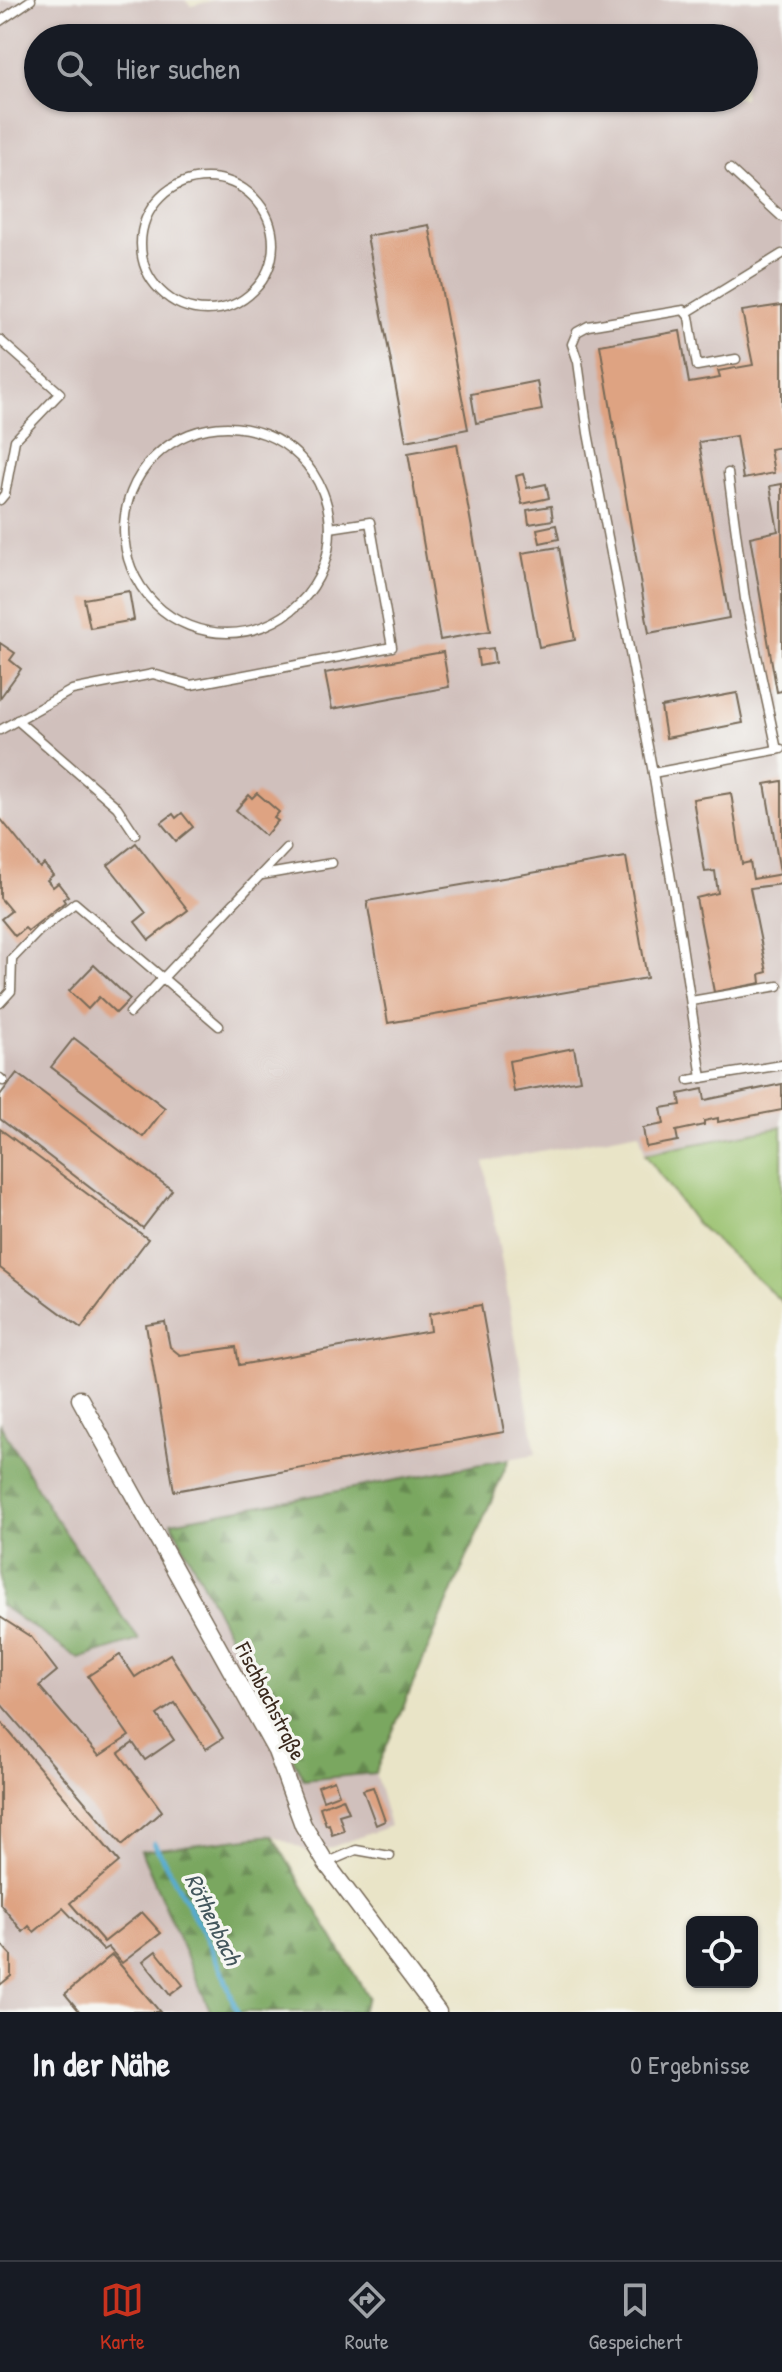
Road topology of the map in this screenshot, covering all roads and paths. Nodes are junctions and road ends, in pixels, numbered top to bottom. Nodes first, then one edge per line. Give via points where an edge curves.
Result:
1 (31, 0) edge
2 (0, 21) edge
3 (730, 169) dead end
4 (197, 179) joint
5 (782, 217) edge
6 (782, 254) edge
7 (686, 313) junction
8 (0, 340) edge
9 (736, 359) dead end
10 (728, 473) dead end
11 (0, 500) edge
12 (330, 528) junction
13 (17, 720) junction
14 (0, 730) edge
15 (779, 749) edge
16 (653, 773) junction
17 (135, 834) dead end
18 (286, 848) dead end
19 (332, 863) dead end
20 (262, 875) junction
21 (163, 978) junction
22 (778, 986) dead end
23 (691, 1001) junction
24 (0, 1003) edge
25 (130, 1013) dead end
26 (219, 1026) dead end
27 (782, 1065) edge
28 (702, 1078) junction
29 (689, 1080) dead end
30 (80, 1399) dead end
31 (390, 1856) dead end
32 (326, 1863) junction
33 (438, 2012) edge

1 - 2 lane
3 - 5 lane
4 - 4 lane via 164,194 149,213 141,237 143,261 171,300 194,309 218,310 241,301 260,285 271,263 274,239 261,205 244,189 221,179
6 - 7 lane
7 - 9 lane via 697,366
7 - 16 lane via 588,326 577,332 572,344
8 - 11 lane via 60,393 15,440
10 - 15 lane via 745,599
12 - 12 lane via 319,483 301,458 277,439 233,427 187,434 161,450 133,487 123,532 128,562 152,601 191,627 221,633 266,625 304,599 326,559
12 - 13 lane via 370,522 392,647 191,685 153,674 72,690
13 - 14 lane
13 - 17 lane via 117,807
15 - 16 lane
16 - 23 lane
18 - 20 lane
19 - 20 lane
20 - 21 lane
21 - 24 lane via 75,903 12,959 11,991
21 - 25 lane
21 - 26 lane
22 - 23 lane
23 - 28 lane
27 - 28 lane
28 - 29 lane
30 - 32 street, Fischbachstraße via 276,1751 303,1825
31 - 32 lane via 356,1850
32 - 33 street, Fischbachstraße

